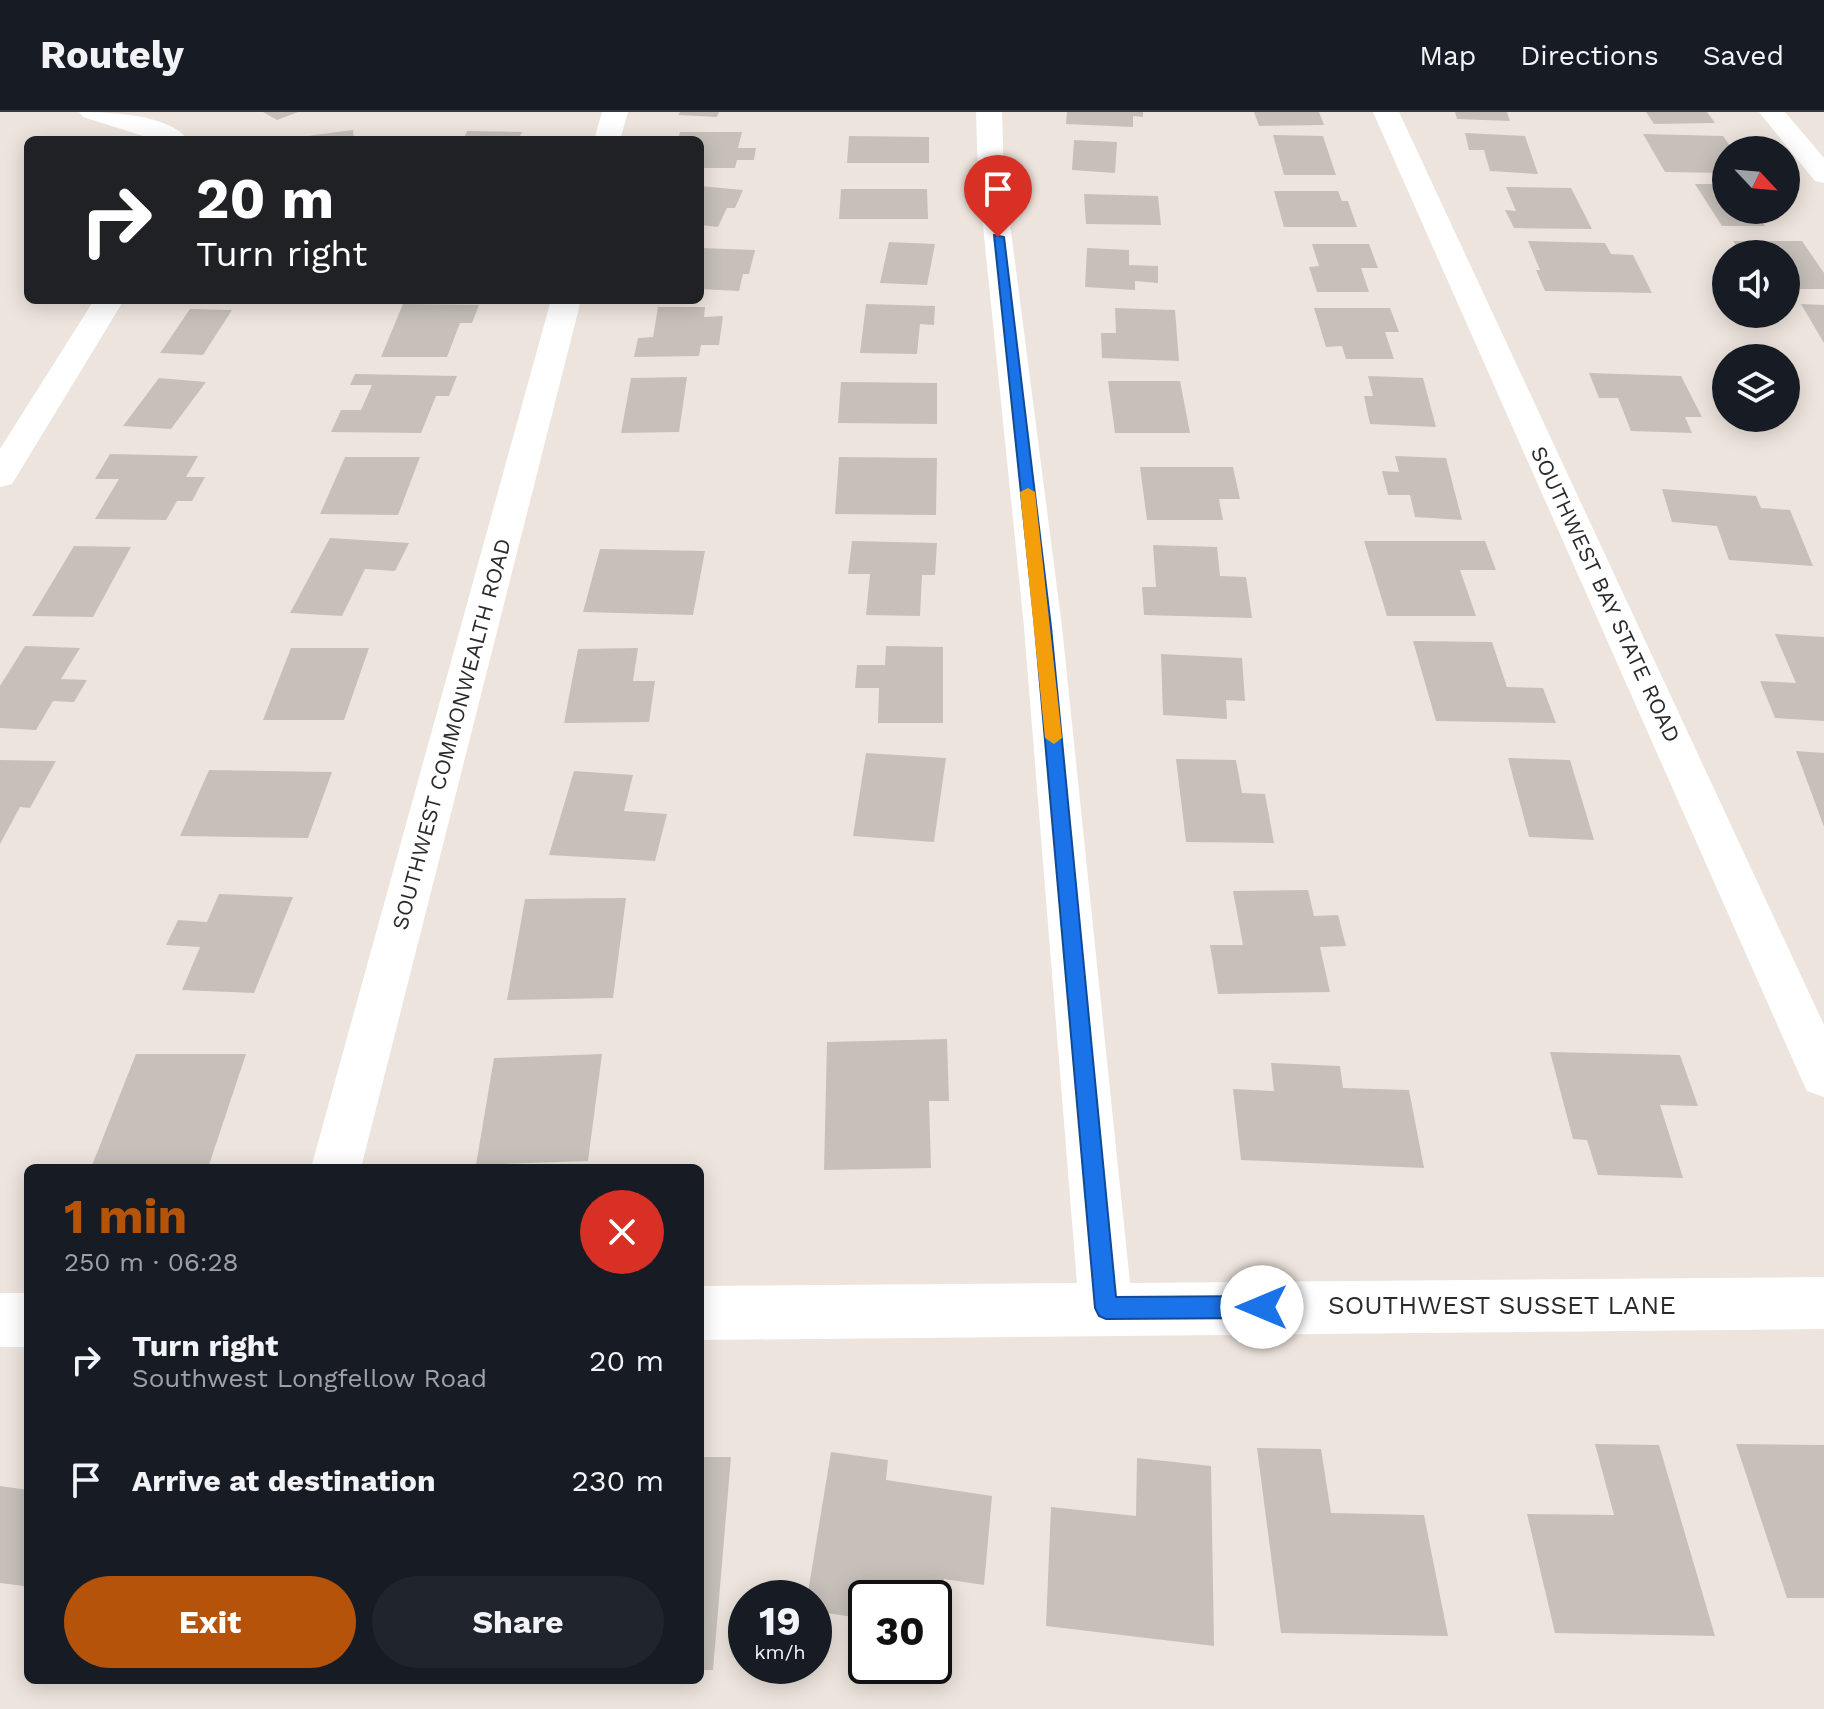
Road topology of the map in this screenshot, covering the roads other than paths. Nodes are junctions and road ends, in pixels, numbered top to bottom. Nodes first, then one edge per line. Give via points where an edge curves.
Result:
1 (92, 112) edge
2 (615, 112) edge
3 (989, 112) edge
4 (1386, 112) edge
5 (1772, 112) edge
6 (167, 136) edge
7 (608, 136) edge
8 (1824, 175) edge
9 (107, 304) edge
10 (565, 304) edge
11 (0, 476) edge
12 (1824, 1076) edge
13 (337, 1164) edge
14 (1824, 1303) edge
15 (1106, 1308) junction
16 (704, 1313) edge
17 (0, 1320) edge
18 (24, 1320) edge

1 - 6 street
2 - 7 street
3 - 15 street via 991,177 1043,627
4 - 12 street, SOUTHWEST BAY STATE ROAD
5 - 8 street
9 - 11 street
10 - 13 street, SOUTHWEST COMMONWEALTH ROAD
14 - 15 street, SOUTHWEST SUSSET LANE
15 - 16 street, SOUTHWEST SUSSET LANE
17 - 18 street

